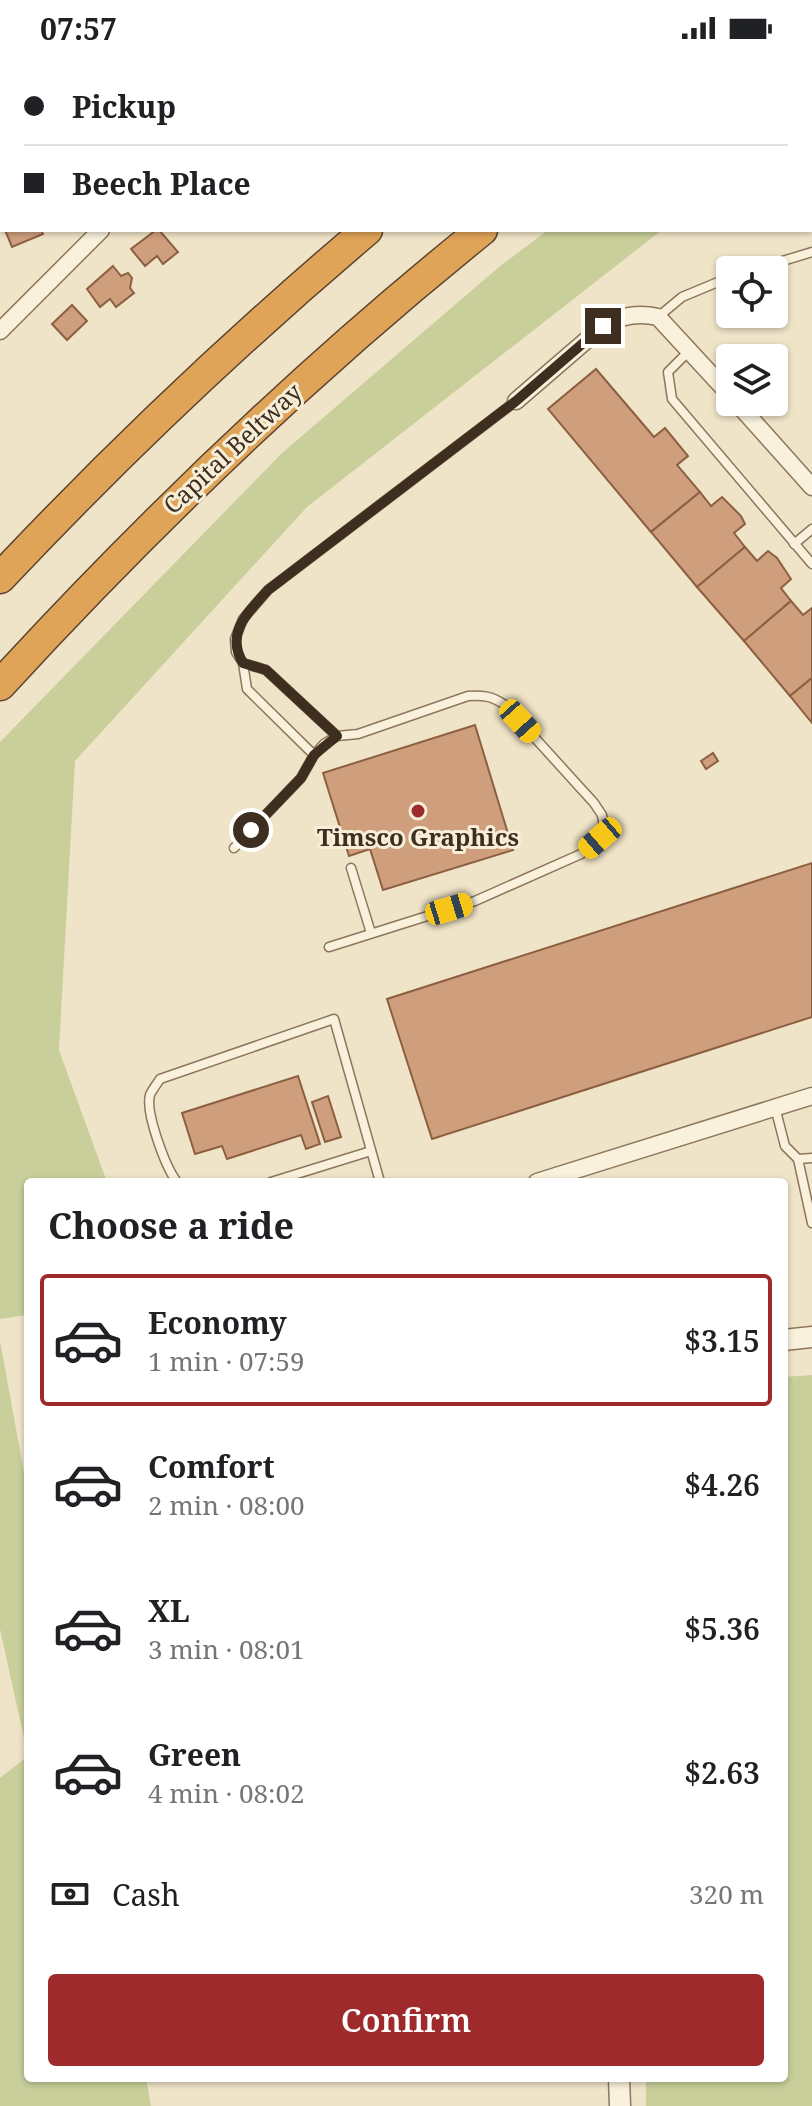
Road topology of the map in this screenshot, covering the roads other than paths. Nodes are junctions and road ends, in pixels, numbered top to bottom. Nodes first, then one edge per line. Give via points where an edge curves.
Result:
1 (99, 232) edge
2 (365, 232) edge
3 (480, 232) edge
4 (812, 252) edge
5 (788, 259) edge
6 (716, 283) edge
7 (658, 317) junction
8 (0, 331) edge
9 (689, 350) junction
10 (716, 380) edge
11 (516, 401) joint
12 (749, 416) edge
13 (812, 487) edge
14 (812, 529) edge
15 (794, 544) junction
16 (812, 564) edge
17 (0, 578) edge
18 (243, 663) junction
19 (0, 685) edge
20 (337, 736) junction
21 (314, 755) junction
22 (234, 848) dead end
23 (351, 868) dead end
24 (371, 933) junction
25 (329, 947) dead end
26 (812, 1096) edge
27 (775, 1107) junction
28 (371, 1151) junction
29 (812, 1158) edge
30 (798, 1159) junction
31 (174, 1178) edge
32 (284, 1178) edge
33 (379, 1178) edge
34 (550, 1178) edge
35 (812, 1223) edge
36 (812, 1337) edge
37 (788, 1340) edge
38 (619, 2082) edge
39 (620, 2106) edge

1 - 8 street
2 - 17 highway via 213,365
3 - 19 highway, Capital Beltway via 263,418
4 - 5 lane
6 - 7 lane via 682,297
7 - 9 street
7 - 11 street via 641,313 603,326
9 - 10 street
9 - 15 lane via 668,372 672,399
11 - 18 lane via 268,590 243,619 235,639
12 - 13 street
14 - 15 lane
15 - 16 lane
18 - 20 lane via 266,670
18 - 21 lane via 247,689
20 - 21 lane
20 - 24 lane via 358,734 468,696 493,697 602,815 600,838 581,854 475,901
21 - 22 lane via 301,778
23 - 24 lane
24 - 25 lane
26 - 27 street
27 - 30 lane via 785,1146
27 - 34 street
28 - 31 lane via 334,1019 160,1079 150,1094 149,1111
28 - 32 lane
28 - 33 lane
29 - 30 lane
30 - 35 lane
36 - 37 street
38 - 39 street

